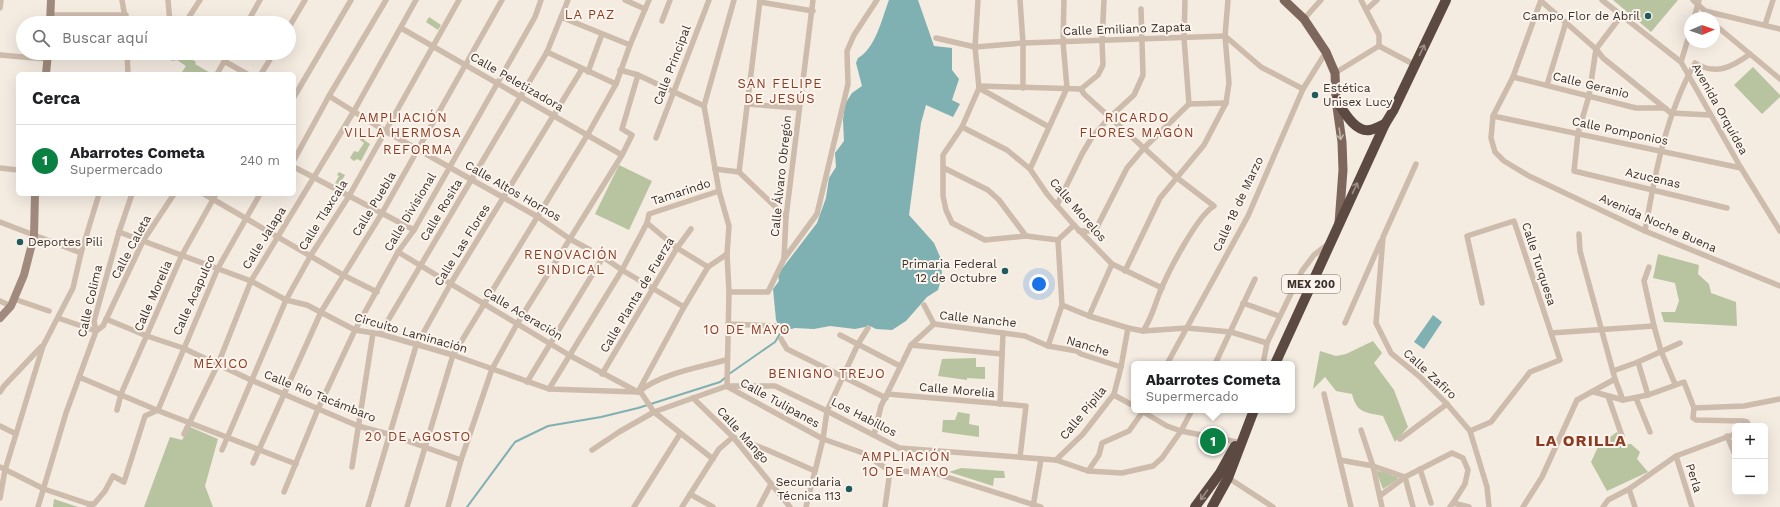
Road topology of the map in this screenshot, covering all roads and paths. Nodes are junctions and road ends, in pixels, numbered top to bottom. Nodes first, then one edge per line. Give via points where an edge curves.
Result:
1 (1, 0) edge
2 (51, 0) edge
3 (122, 0) edge
4 (168, 0) edge
5 (200, 0) edge
6 (260, 0) edge
7 (305, 0) edge
8 (351, 0) edge
9 (386, 0) edge
10 (416, 0) edge
11 (459, 0) edge
12 (502, 0) edge
13 (541, 0) edge
14 (568, 0) edge
15 (625, 0) edge
16 (649, 0) edge
17 (670, 0) edge
18 (709, 0) edge
19 (734, 0) edge
20 (813, 0) edge
21 (876, 0) edge
22 (978, 0) edge
23 (1020, 0) edge
24 (1064, 0) edge
25 (1104, 0) edge
26 (1185, 0) edge
27 (1228, 0) edge
28 (1284, 0) edge
29 (1321, 0) edge
30 (1361, 0) edge
31 (1377, 0) edge
32 (1446, 0) edge
33 (1541, 0) edge
34 (1602, 0) edge
35 (1693, 0) edge
36 (1773, 0) edge
37 (760, 1) edge
38 (1699, 2) edge
39 (0, 8) edge
40 (645, 9) junction
41 (1142, 9) dead end
42 (1366, 10) junction
43 (813, 11) junction
44 (1696, 12) edge
45 (1705, 12) edge
46 (126, 15) joint
47 (50, 16) edge
48 (60, 16) edge
49 (169, 16) edge
50 (190, 16) edge
51 (251, 16) edge
52 (296, 16) edge
53 (1621, 16) junction
54 (1720, 16) edge
55 (561, 17) junction
56 (1304, 19) junction
57 (662, 21) dead end
58 (1566, 22) junction
59 (1765, 26) junction
60 (401, 28) junction
61 (1720, 29) edge
62 (1780, 29) edge
63 (602, 34) junction
64 (1225, 36) junction
65 (936, 38) dead end
66 (1184, 38) junction
67 (1142, 39) junction
68 (1102, 41) junction
69 (1063, 42) junction
70 (1023, 43) junction
71 (630, 45) junction
72 (432, 46) junction
73 (1379, 46) junction
74 (975, 47) junction
75 (1685, 48) edge
76 (1596, 49) junction
77 (547, 52) junction
78 (1326, 52) junction
79 (1750, 54) junction
80 (0, 55) edge
81 (16, 55) edge
82 (47, 60) edge
83 (127, 60) edge
84 (270, 60) edge
85 (224, 61) joint
86 (1681, 62) junction
87 (465, 65) junction
88 (1415, 65) junction
89 (585, 70) junction
90 (620, 70) junction
91 (46, 72) edge
92 (128, 72) edge
93 (218, 72) edge
94 (243, 72) edge
95 (262, 72) edge
96 (1335, 73) junction
97 (638, 75) junction
98 (1688, 75) junction
99 (1513, 77) junction
100 (1780, 79) edge
101 (497, 84) junction
102 (616, 84) junction
103 (1548, 85) junction
104 (979, 87) junction
105 (1023, 88) junction
106 (1067, 88) junction
107 (1080, 89) junction
108 (1303, 89) junction
109 (673, 91) junction
110 (296, 94) edge
111 (329, 96) junction
112 (1589, 96) junction
113 (522, 97) junction
114 (1336, 100) junction
115 (1226, 103) junction
116 (747, 104) junction
117 (1189, 104) junction
118 (704, 106) junction
119 (799, 108) junction
120 (1665, 108) junction
121 (354, 111) junction
122 (1671, 113) junction
123 (554, 115) junction
124 (1710, 115) junction
125 (1493, 116) junction
126 (1110, 117) junction
127 (1385, 124) junction
128 (962, 127) junction
129 (1050, 127) junction
130 (385, 131) junction
131 (1578, 133) junction
132 (588, 134) junction
133 (656, 138) dead end
134 (1144, 148) junction
135 (418, 149) junction
136 (1661, 151) junction
137 (622, 155) junction
138 (296, 156) edge
139 (1416, 164) dead end
140 (449, 167) junction
141 (0, 168) edge
142 (296, 168) edge
143 (944, 168) junction
144 (1741, 168) junction
145 (715, 169) junction
146 (1030, 169) junction
147 (16, 170) edge
148 (739, 172) junction
149 (313, 177) junction
150 (1176, 177) junction
151 (472, 180) junction
152 (1652, 189) junction
153 (719, 191) junction
154 (35, 196) edge
155 (98, 196) edge
156 (131, 196) edge
157 (173, 196) edge
158 (215, 196) edge
159 (259, 196) edge
160 (349, 196) junction
161 (504, 198) junction
162 (1057, 205) junction
163 (1727, 208) dead end
164 (382, 213) junction
165 (538, 217) junction
166 (786, 217) junction
167 (246, 218) junction
168 (0, 222) edge
169 (647, 223) junction
170 (1339, 224) junction
171 (1074, 226) junction
172 (691, 228) dead end
173 (414, 230) junction
174 (1079, 231) junction
175 (1645, 231) junction
176 (1780, 231) edge
177 (119, 232) junction
178 (1579, 234) dead end
179 (34, 236) junction
180 (1026, 236) junction
181 (279, 237) junction
182 (1383, 237) junction
183 (570, 239) junction
184 (1058, 240) junction
185 (143, 241) junction
186 (1329, 244) junction
187 (677, 248) junction
188 (398, 252) junction
189 (81, 253) junction
190 (727, 254) junction
191 (182, 255) junction
192 (311, 255) junction
193 (603, 257) junction
194 (784, 259) junction
195 (1112, 264) junction
196 (421, 265) junction
197 (1649, 267) dead end
198 (218, 268) junction
199 (708, 268) junction
200 (622, 270) junction
201 (1125, 271) junction
202 (343, 275) junction
203 (1255, 279) dead end
204 (251, 281) junction
205 (451, 283) junction
206 (1780, 286) edge
207 (1162, 288) junction
208 (653, 289) junction
209 (377, 292) junction
210 (729, 292) junction
211 (286, 300) junction
212 (0, 302) edge
213 (13, 302) junction
214 (1243, 303) junction
215 (1482, 303) dead end
216 (485, 304) junction
217 (924, 305) dead end
218 (1062, 305) junction
219 (684, 307) junction
220 (49, 311) dead end
221 (321, 312) junction
222 (1089, 316) junction
223 (1279, 316) junction
224 (0, 318) edge
225 (58, 318) junction
226 (106, 319) junction
227 (1345, 323) dead end
228 (517, 324) junction
229 (728, 324) junction
230 (934, 324) junction
231 (776, 326) dead end
232 (1654, 326) junction
233 (868, 328) dead end
234 (1128, 328) junction
235 (1187, 328) junction
236 (1601, 329) junction
237 (355, 330) junction
238 (96, 331) junction
239 (1143, 331) junction
240 (1231, 332) junction
241 (373, 333) junction
242 (1003, 333) junction
243 (1551, 333) junction
244 (380, 334) junction
245 (840, 334) dead end
246 (147, 336) junction
247 (781, 339) dead end
248 (549, 343) junction
249 (1266, 343) junction
250 (1680, 343) dead end
251 (858, 344) junction
252 (911, 345) junction
253 (43, 346) junction
254 (416, 346) junction
255 (1048, 346) junction
256 (183, 348) junction
257 (1661, 351) junction
258 (1002, 354) junction
259 (453, 355) junction
260 (569, 355) junction
261 (1169, 361) edge
262 (1216, 361) edge
263 (1264, 361) edge
264 (1277, 361) edge
265 (726, 362) junction
266 (1638, 362) junction
267 (218, 364) junction
268 (900, 366) junction
269 (1121, 367) junction
270 (492, 370) junction
271 (1613, 371) junction
272 (602, 374) junction
273 (79, 377) junction
274 (842, 378) junction
275 (1616, 378) junction
276 (251, 380) junction
277 (527, 382) junction
278 (727, 384) junction
279 (1675, 384) junction
280 (549, 389) junction
281 (0, 392) edge
282 (639, 392) junction
283 (1594, 392) junction
284 (121, 394) junction
285 (284, 394) junction
286 (1324, 394) dead end
287 (1114, 395) junction
288 (1648, 395) junction
289 (887, 396) junction
290 (1608, 396) junction
291 (693, 398) junction
292 (1636, 398) junction
293 (1780, 399) edge
294 (1623, 400) junction
295 (1000, 404) junction
296 (1131, 404) edge
297 (1447, 404) junction
298 (1694, 408) junction
299 (318, 409) junction
300 (653, 409) junction
301 (117, 410) dead end
302 (158, 410) junction
303 (828, 410) junction
304 (1142, 413) edge
305 (1146, 413) edge
306 (1190, 413) edge
307 (1253, 413) edge
308 (189, 422) junction
309 (1748, 423) edge
310 (0, 426) edge
311 (358, 426) junction
312 (1361, 430) dead end
313 (1181, 431) junction
314 (1470, 431) junction
315 (1650, 432) dead end
316 (16, 434) junction
317 (184, 434) dead end
318 (388, 434) junction
319 (680, 434) junction
320 (874, 435) junction
321 (1732, 435) edge
322 (1622, 436) dead end
323 (1728, 436) junction
324 (226, 437) junction
325 (732, 437) junction
326 (823, 439) junction
327 (1400, 439) dead end
328 (1239, 443) junction
329 (1732, 447) edge
330 (426, 448) junction
331 (222, 450) dead end
332 (258, 450) junction
333 (592, 450) dead end
334 (1676, 456) junction
335 (1020, 457) junction
336 (713, 459) junction
337 (1041, 459) junction
338 (461, 460) junction
339 (1056, 460) junction
340 (1340, 460) junction
341 (253, 463) dead end
342 (296, 464) junction
343 (1373, 466) junction
344 (352, 467) dead end
345 (3, 469) edge
346 (1420, 469) junction
347 (816, 471) junction
348 (890, 471) junction
349 (1088, 471) junction
350 (1224, 476) junction
351 (1405, 477) junction
352 (771, 484) junction
353 (44, 489) junction
354 (1629, 489) junction
355 (284, 492) dead end
356 (690, 494) junction
357 (1381, 495) junction
358 (0, 498) edge
359 (1431, 503) dead end
360 (88, 504) junction
361 (1451, 505) edge
362 (1034, 506) edge
363 (38, 507) edge
364 (95, 507) edge
365 (368, 507) edge
366 (407, 507) edge
367 (448, 507) edge
368 (634, 507) edge
369 (682, 507) edge
370 (713, 507) edge
371 (759, 507) edge
372 (790, 507) edge
373 (806, 507) edge
374 (885, 507) edge
375 (1041, 507) edge
376 (1195, 507) edge
377 (1212, 507) edge
378 (1273, 507) edge
379 (1351, 507) edge
380 (1382, 507) edge
381 (1413, 507) edge
382 (1469, 507) edge
383 (1489, 507) edge
384 (1523, 507) edge
385 (1603, 507) edge
386 (1635, 507) edge
387 (1692, 507) edge

1 - 39 street
2 - 47 street
3 - 46 street
4 - 49 street
5 - 50 street
6 - 51 street
7 - 52 street
8 - 110 street
9 - 111 street
10 - 60 street, Calle Jalapa
11 - 72 street, Calle Tlaxcala
12 - 87 street, Calle Puebla
13 - 101 street, Calle Divisional via 535,17
14 - 55 street, Calle Rosita
15 - 40 street
16 - 40 street
17 - 57 street
18 - 109 street, Calle Principal
19 - 118 street
20 - 43 street, Calle Álvaro Obregón
21 - 194 street via 847,51 848,84 817,214
22 - 74 street
23 - 70 street
24 - 69 street
25 - 68 street
26 - 66 street
27 - 64 street
28 - 56 main road
29 - 56 street
30 - 42 street
31 - 42 street
88 -> 32 highway, MEX 200
33 - 58 street
33 - 99 street
34 - 53 street, Avenida Orquídea
35 - 38 street
36 - 59 street
37 - 43 street
37 - 116 street
38 - 44 street
38 - 45 street
40 - 71 street
41 - 67 street
42 - 73 street via 1379,36
43 - 119 street, Calle Álvaro Obregón
46 - 48 street
53 - 76 street
53 - 86 street, Avenida Orquídea
54 - 59 street
55 - 63 street
55 - 77 street, Calle Rosita
56 - 78 main road
58 - 76 street
58 - 103 street
59 - 62 street
60 - 72 street, Calle Peletizadora
60 - 121 street, Calle Jalapa
61 - 79 street
63 - 71 street
63 - 89 street, Calle Las Flores
64 - 66 street, Calle Emiliano Zapata
64 - 108 street via 1261,67
64 - 115 street via 1229,82
65 - 74 street, Calle Emiliano Zapata
66 - 67 street, Calle Emiliano Zapata
66 - 117 street
67 - 68 street, Calle Emiliano Zapata
67 - 126 street via 1143,75 1134,95
68 - 69 street, Calle Emiliano Zapata
68 - 107 street via 1103,65 1098,75
69 - 70 street, Calle Emiliano Zapata
69 - 106 street
70 - 74 street, Calle Emiliano Zapata
70 - 105 street
71 - 90 street
72 - 87 street, Calle Peletizadora
72 - 130 street, Calle Tlaxcala
73 - 88 street
73 - 96 street
74 - 104 street
75 - 86 street
76 - 112 street
76 - 120 street via 1603,58
77 - 89 street
77 - 113 street, Calle Rosita
78 - 96 main road
78 - 108 street, Calle 18 de Marzo
79 - 98 street via 1720,70 1704,68 1695,63
79 - 100 street
80 - 81 street
82 - 91 street
83 - 92 street
84 - 95 street
85 - 93 street
85 - 94 street
86 - 98 street, Avenida Orquídea
87 - 101 street, Calle Peletizadora
87 - 135 street, Calle Puebla
88 - 127 highway, MEX 200
89 - 102 street
89 - 123 street, Calle Las Flores
90 - 97 street
90 - 102 street
96 - 114 main road
97 - 109 street
97 - 137 street via 622,129 632,135
98 - 122 street
98 - 124 street, Avenida Orquídea
99 - 103 street, Calle Geranio
99 - 125 street
101 - 113 street, Calle Peletizadora
101 - 140 street, Calle Divisional
102 - 132 street
103 - 112 street, Calle Geranio
104 - 105 street
104 - 128 street
104 - 129 street
105 - 106 street
106 - 107 street
106 - 129 street
107 - 126 street
108 - 235 street, Calle 18 de Marzo via 1248,216
109 - 118 street
109 - 133 street, Calle Principal
111 - 121 street, Calle Altos Hornos
111 - 138 street
112 - 120 street, Calle Geranio via 1636,108
112 - 131 street
113 - 123 street, Calle Peletizadora
113 - 151 street, Calle Rosita
114 - 127 highway via 1353,123 1361,129 1369,131
114 -> 170 main road via 1343,170
115 - 117 street
115 - 150 street via 1204,145
116 - 119 street
116 - 148 street
117 - 134 street
118 - 145 street
119 - 166 street, Calle Álvaro Obregón
120 - 122 street
121 - 130 street, Calle Altos Hornos
121 - 149 street, Calle Jalapa
122 - 124 street
122 - 136 street
123 - 132 street, Calle Peletizadora
123 - 161 street, Calle Las Flores
124 - 144 street, Avenida Orquídea
125 - 131 street, Calle Pomponios
125 - 175 street, Avenida Noche Buena via 1491,138 1495,152 1504,160 1529,176
126 - 134 street
126 - 162 street via 1092,137
170 -> 127 highway, MEX 200
128 - 143 street via 943,155
128 - 146 street, Calle Morelos via 1007,150
129 - 146 street
130 - 135 street, Calle Altos Hornos
130 - 160 street, Calle Tlaxcala
131 - 136 street, Calle Pomponios
131 - 152 street, Azucenas via 1574,171
132 - 137 street, Calle Peletizadora
132 - 165 street
134 - 150 street
134 - 174 street via 1127,168 1095,231
135 - 140 street, Calle Altos Hornos
135 - 164 street, Calle Puebla
136 - 144 street, Calle Pomponios
136 - 152 street
137 - 183 street
139 - 182 street, Calle Zafiro
140 - 151 street, Calle Altos Hornos
140 - 173 street, Calle Divisional
141 - 147 street
142 - 149 street
143 - 180 street via 988,190 999,200
143 - 180 street via 943,196 952,222 985,240
144 - 176 street, Avenida Orquídea
145 - 148 street
145 - 153 street
146 - 162 street, Calle Morelos
148 - 166 street
149 - 160 street
149 - 181 street, Calle Jalapa
150 - 201 street via 1160,198
150 - 207 street via 1214,206 1192,232
151 - 161 street, Calle Altos Hornos
151 - 196 street, Calle Rosita
152 - 163 street, Azucenas
152 - 175 street
153 - 169 street, Tamarindo via 649,214
153 - 190 street via 729,226
154 - 179 street
155 - 189 street
156 - 177 street, Calle Colima
157 - 185 street, Calle Caleta
158 - 167 street
158 - 191 street, Calle Morelia
159 - 167 street, Calle Acapulco
160 - 164 street
160 - 192 street, Calle Tlaxcala
161 - 165 street, Calle Altos Hornos
161 - 205 street, Calle Las Flores
162 - 171 street, Calle Morelos
164 - 173 street
164 - 202 street, Calle Puebla
165 - 183 street, Calle Altos Hornos
165 - 216 street
166 - 194 street, Calle Álvaro Obregón
167 - 181 street
167 - 198 street, Calle Acapulco
168 - 179 street
169 - 187 street
169 - 200 street
170 - 186 highway, MEX 200
171 - 174 street, Calle Morelos
171 - 184 street
172 - 187 street, Calle Planta de Fuerza
173 - 188 street, Calle Divisional
174 - 195 street, Calle Morelos
175 - 206 street, Avenida Noche Buena
177 - 185 street, Circuito Laminación
177 - 238 street, Calle Colima via 94,321
178 - 236 street via 1580,251
179 - 189 street
179 - 213 street via 24,275
180 - 184 street
181 - 192 street
181 - 204 street, Calle Jalapa
182 - 227 street
182 - 297 street, Calle Zafiro via 1376,323 1391,353
183 - 193 street, Calle Altos Hornos
183 - 228 street
184 - 218 street
185 - 191 street, Circuito Laminación
185 - 226 street, Calle Caleta
186 - 223 street via 1314,256 1302,272
186 - 264 highway, MEX 200
187 - 199 street
187 - 208 street, Calle Planta de Fuerza
188 - 196 street, Calle Aceración
188 - 209 street, Calle Divisional
189 - 225 street via 72,288
190 - 199 street
190 - 210 street
191 - 198 street, Circuito Laminación
191 - 246 street, Calle Morelia
192 - 202 street
192 - 211 street, Calle Tlaxcala
193 - 200 street, Calle Altos Hornos
193 - 248 street
194 - 210 street via 768,292
195 - 201 street, Calle Morelos
195 - 222 street
196 - 205 street, Calle Aceración
196 - 244 street, Calle Rosita
197 - 232 street via 1644,281
198 - 204 street, Circuito Laminación
198 - 256 street, Calle Acapulco
199 - 219 street
200 - 208 street, Calle Altos Hornos
200 - 260 street
201 - 207 street, Calle Morelos
202 - 209 street
202 - 221 street, Calle Puebla
203 - 214 street
204 - 211 street, Circuito Laminación
204 - 267 street, Calle Jalapa
205 - 216 street, Calle Aceración
205 - 254 street, Calle Las Flores
207 - 239 street
208 - 219 street, Calle Altos Hornos
208 - 272 street, Calle Planta de Fuerza
209 - 237 street, Calle Divisional
210 - 229 street
211 - 221 street, Circuito Laminación via 307,305
211 - 276 street, Calle Tlaxcala
212 - 213 street
213 - 220 street
213 - 224 street
214 - 223 street
214 - 240 street
215 - 243 street, Calle Turquesa via 1466,236 1514,221
216 - 228 street, Calle Aceración
216 - 259 street
217 - 230 street
218 - 222 street
218 - 255 street
219 - 282 street
221 - 237 street, Circuito Laminación
221 - 285 street, Calle Puebla
222 - 234 street
223 - 249 street
225 - 238 street
225 - 253 street
226 - 238 street, Calle Caleta via 103,326
226 - 246 street, Calle Río Tacámbaro
228 - 248 street, Calle Aceración
228 - 270 street
229 - 231 street
229 - 265 street
230 - 242 street, Calle Nanche
230 - 252 street, Calle Nanche
232 - 236 street
232 - 257 street
233 - 251 street, Calle Tulipanes
234 - 239 street
234 - 269 street, Calle Pípila
235 - 239 street
235 - 240 street
235 - 261 street, Calle 18 de Marzo
236 - 243 street
236 - 271 street
237 - 241 street, Circuito Laminación
237 - 299 street, Calle Divisional
238 - 273 street, Calle Colima
240 - 249 street
240 - 262 street
241 - 244 street, Circuito Laminación
241 - 311 street
242 - 255 street, Calle Nanche via 1026,336
242 - 258 street
243 - 314 street via 1560,360 1530,372 1490,422
244 - 254 street, Circuito Laminación
245 - 251 street
246 - 256 street, Calle Río Tacámbaro
246 - 284 street, Calle Morelia
247 - 274 street, Calle Morelia via 786,349
248 - 260 street, Calle Aceración
248 - 277 street
249 - 263 street
250 - 257 street
251 - 268 street
251 - 274 street, Calle Tulipanes
252 - 258 street
252 - 268 street, Calle Nanche
253 - 281 street
253 - 316 street
254 - 259 street, Circuito Laminación
254 - 318 street, Calle Las Flores
255 - 269 street, Nanche via 1077,351
256 - 267 street, Calle Río Tacámbaro
256 - 302 street, Calle Acapulco
257 - 266 street
257 - 279 street
258 - 295 street
259 - 270 street, Circuito Laminación
259 - 330 street
260 - 272 street, Calle Aceración
260 - 280 street
265 - 278 street
265 - 282 street via 674,375 647,385
266 - 271 street
266 - 288 street
267 - 276 street, Calle Río Tacámbaro
267 - 308 street, Calle Jalapa
268 - 289 street, Calle Nanche
269 - 287 street, Calle Pípila
270 - 277 street, Circuito Laminación
270 - 338 street
271 - 275 street
272 - 282 street, Calle Aceración
273 - 284 street
273 - 353 street, Calle Colima
274 - 289 street, Calle Morelia
274 - 303 street, Calle Tulipanes
275 - 283 street
275 - 294 street
276 - 285 street, Calle Río Tacámbaro
276 - 324 street, Calle Tlaxcala
277 - 280 street, Circuito Laminación
278 - 291 street, Los Habillos
278 - 303 street, Los Habillos via 775,386
278 - 326 street, Calle Tulipanes
279 - 288 street
279 - 298 street via 1684,382
280 - 282 street, Circuito Laminación
282 - 300 street, Calle Aceración
283 - 290 street
283 - 384 street via 1577,400 1542,477
284 - 301 street, Calle Morelia
284 - 302 street
285 - 299 street, Calle Río Tacámbaro
285 - 332 street, Calle Puebla
286 - 340 street
287 - 296 street
287 - 339 street, Calle Pípila via 1083,434
288 - 292 street
289 - 295 street, Calle Morelia
289 - 320 street, Calle Nanche
290 - 294 street
290 - 322 street
291 - 300 street, Los Habillos
291 - 325 street, Calle Mango
292 - 294 street
292 - 315 street
293 - 298 street via 1744,406
295 - 335 street, Calle Morelia via 1026,406
297 - 314 street, Calle Zafiro
297 - 327 street
298 - 309 street via 1693,418 1696,420
299 - 311 street, Calle Río Tacámbaro
299 - 342 street, Calle Divisional
300 - 319 street, Calle Aceración
300 - 333 street, Los Habillos
302 - 308 street
302 - 360 street via 145,416 124,482 113,476 94,504
303 - 320 street, Los Habillos
303 - 326 street, Calle Tulipanes
304 - 349 street via 1129,431 1102,443 1099,455
305 - 313 street
306 - 313 street
307 - 328 highway
308 - 317 street, Calle Jalapa
308 - 324 street
310 - 316 street
311 - 318 street, Calle Río Tacámbaro
311 - 344 street
312 - 343 street
313 - 328 street
313 - 349 street via 1162,458 1153,466 1122,473
314 - 383 street, Calle Zafiro via 1487,487
316 - 345 street
318 - 330 street, Calle Río Tacámbaro
318 - 365 street, Calle Las Flores
319 - 336 street, Calle Aceración
319 - 368 street
320 - 335 street, Los Habillos via 899,448
321 - 323 street
323 - 329 street
323 - 334 street
324 - 331 street, Calle Tlaxcala
324 - 332 street
325 - 336 street
325 - 347 street
325 - 352 street, Calle Mango
326 - 347 street, Calle Tulipanes
326 - 348 street via 863,453
328 - 350 highway
330 - 338 street, Calle Río Tacámbaro
330 - 366 street
332 - 341 street, Calle Puebla
332 - 342 street
334 - 354 street
334 - 387 street, Perla
335 - 337 street
336 - 356 street
337 - 339 street
337 - 362 street
338 - 367 street
339 - 349 street
340 - 343 street
340 - 379 street
342 - 355 street, Calle Divisional
343 - 351 street
343 - 357 street
345 - 353 street
345 - 358 street
346 - 351 street
346 - 359 street
346 - 361 street via 1452,453 1463,458 1468,470 1464,484
347 - 373 street, Calle Tulipanes
348 - 362 street via 931,472
348 - 374 street
350 -> 376 highway
350 - 377 highway
350 - 378 street
351 - 357 street
351 - 381 street
352 - 371 street
352 - 372 street, Calle Mango
353 - 360 street
353 - 363 street, Calle Colima
354 - 385 street via 1608,500
354 - 386 street
356 - 369 street
356 - 370 street
357 - 380 street
360 - 364 street
361 - 382 street
362 - 375 street

